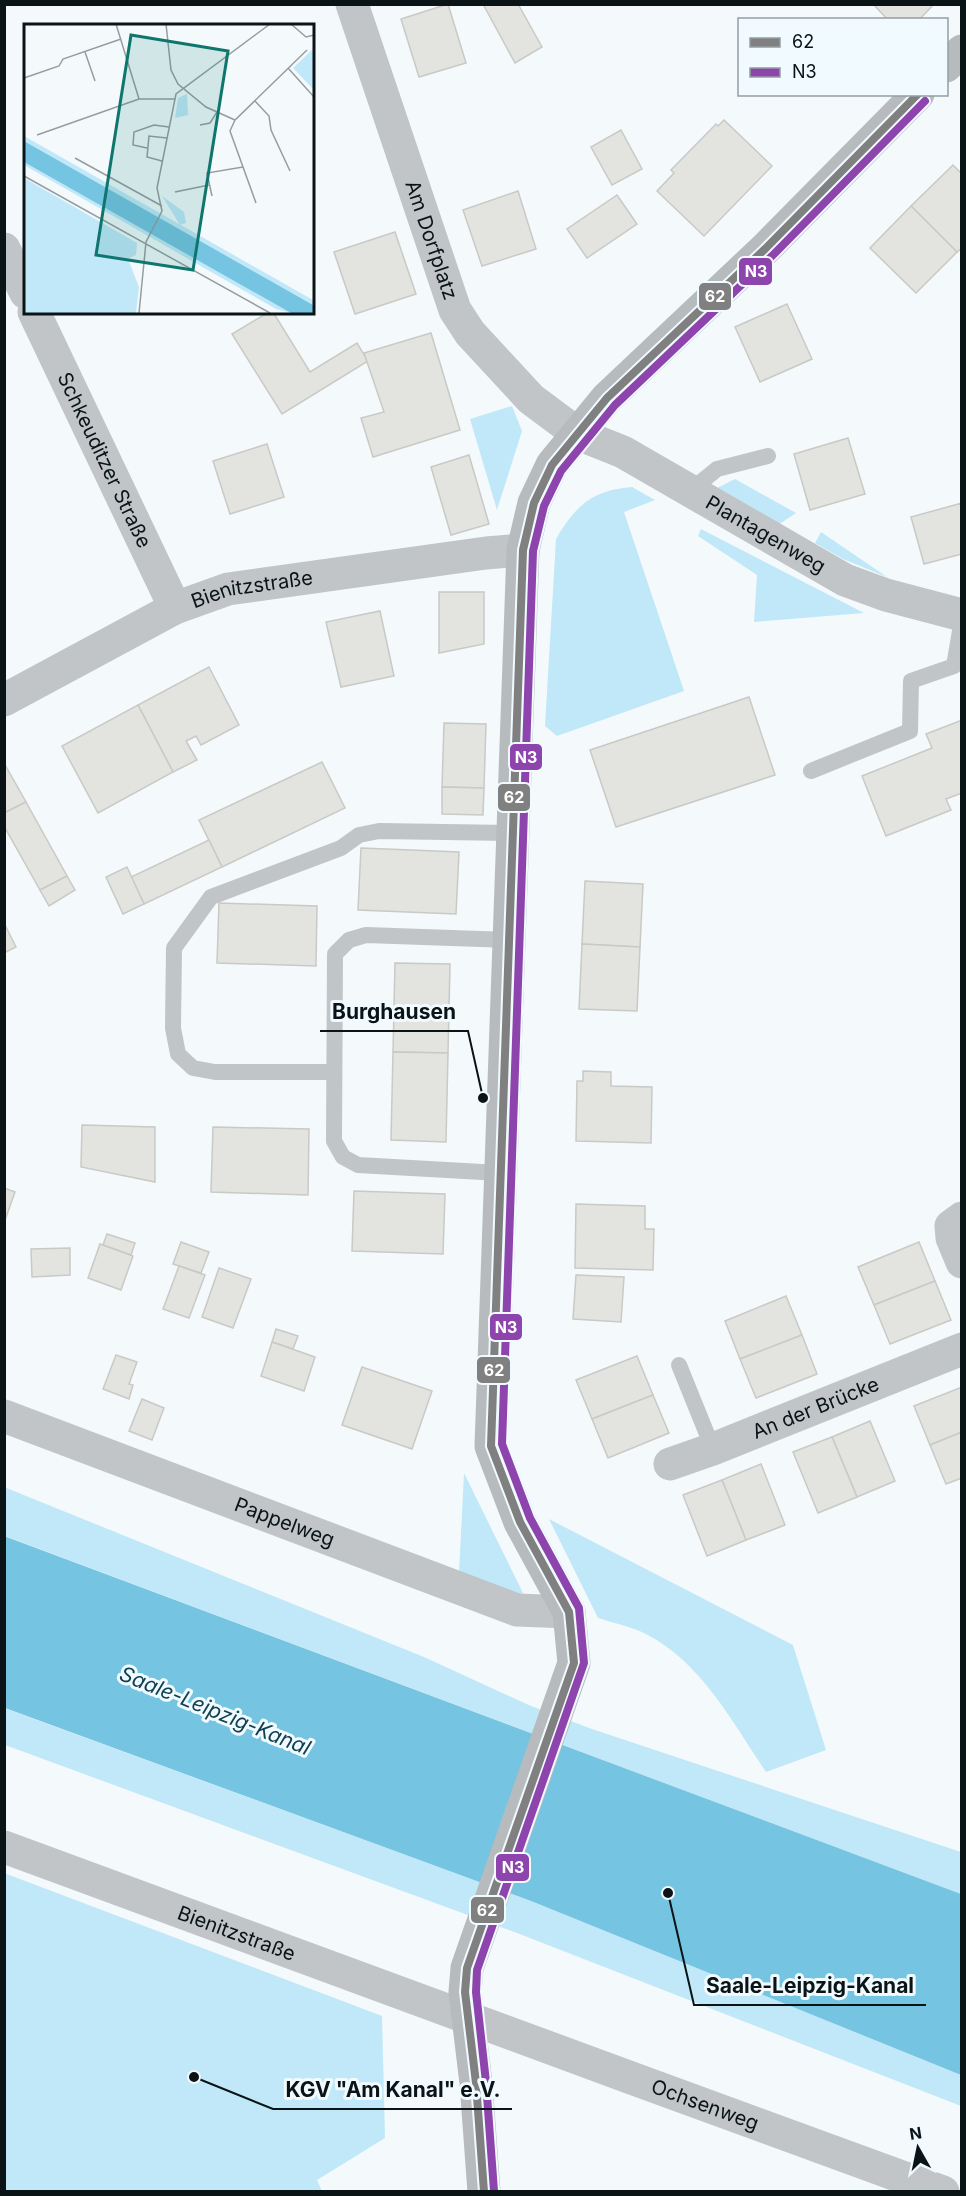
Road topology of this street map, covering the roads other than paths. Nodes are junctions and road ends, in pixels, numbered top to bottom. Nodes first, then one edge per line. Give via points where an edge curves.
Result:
1 (352, 4) edge
2 (962, 51) edge
3 (948, 64) edge
4 (916, 96) edge
5 (4, 249) edge
6 (24, 289) edge
7 (35, 314) edge
8 (578, 434) junction
9 (768, 456) dead end
10 (690, 491) junction
11 (524, 550) junction
12 (175, 608) junction
13 (962, 617) edge
14 (4, 700) edge
15 (811, 771) dead end
16 (513, 833) junction
17 (509, 940) junction
18 (333, 1072) junction
19 (500, 1173) junction
20 (962, 1218) edge
21 (962, 1262) edge
22 (962, 1349) edge
23 (679, 1365) dead end
24 (4, 1416) edge
25 (713, 1449) junction
26 (670, 1464) dead end
27 (569, 1612) junction
28 (4, 1847) edge
29 (468, 2018) junction
30 (484, 2192) edge
31 (943, 2192) edge

1 - 8 street, Am Dorfplatz via 455,310 470,333 531,399
2 - 3 street
4 - 8 street via 765,249 607,398
5 - 6 street
7 - 12 street, Schkeuditzer Straße
8 - 10 street, Plantagenweg via 623,452
8 - 11 street via 552,465 534,502
9 - 10 lane via 717,469
10 - 13 street, Plantagenweg via 845,580
11 - 12 street, Bienitzstraße via 228,589
11 - 16 street
12 - 14 street, Bienitzstraße
13 - 15 lane via 954,666 911,681 910,730
16 - 17 street
16 - 18 lane via 380,831 359,835 340,848 211,897 180,936 174,948 173,1028 178,1054 193,1068 215,1072
17 - 18 lane via 366,935 349,940 335,954
17 - 19 street
18 - 19 lane via 334,1142 343,1157 358,1165
19 - 27 street via 491,1446 520,1522
20 - 21 street via 951,1226
22 - 25 street, An der Brücke
23 - 25 lane
24 - 27 street, Pappelweg via 517,1610
25 - 26 street, An der Brücke
27 - 29 street via 574,1663 474,1941 467,1968
28 - 29 street, Bienitzstraße
29 - 30 street
29 - 31 street, Ochsenweg

